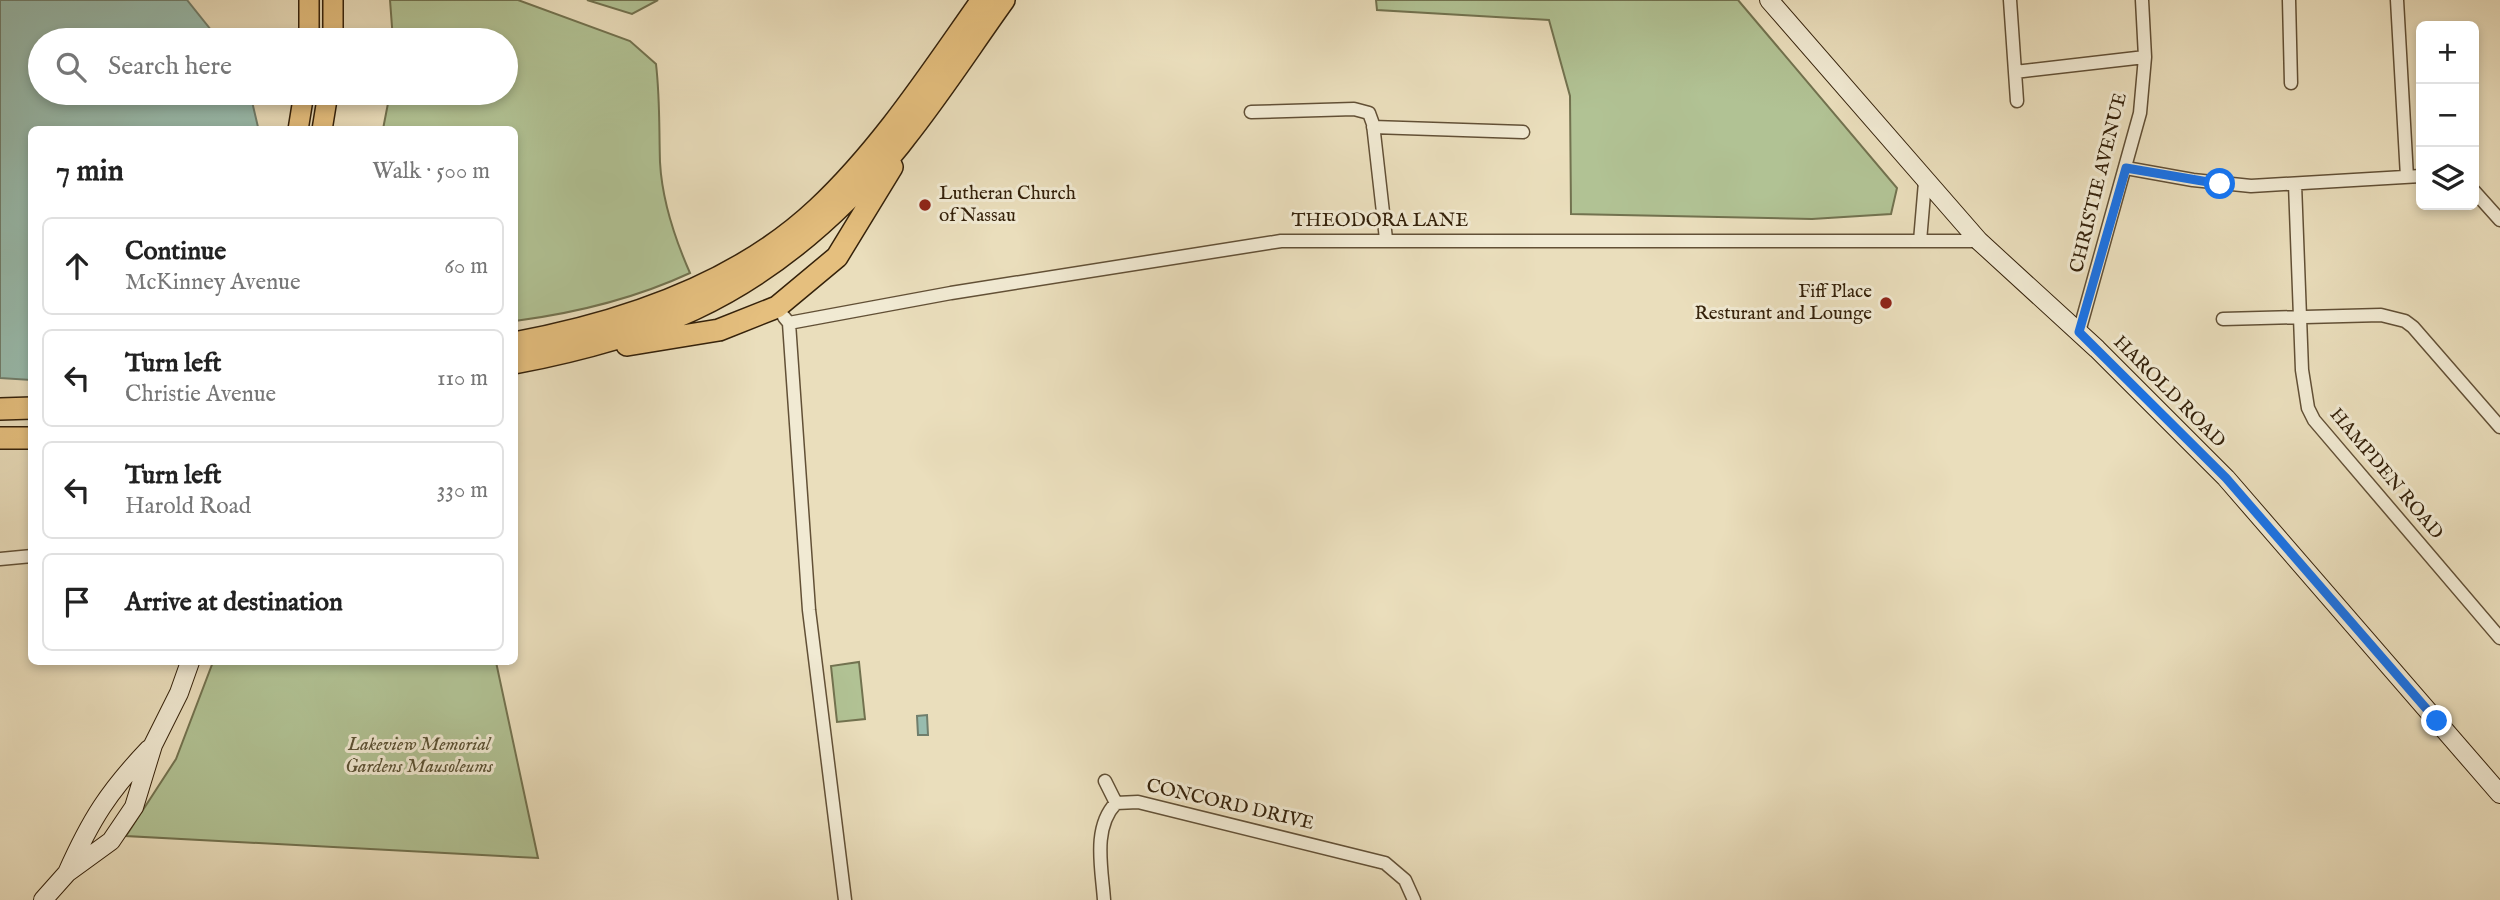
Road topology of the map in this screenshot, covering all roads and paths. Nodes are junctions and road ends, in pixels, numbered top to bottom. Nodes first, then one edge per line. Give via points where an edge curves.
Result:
1 (309, 0) edge
2 (333, 0) edge
3 (982, 0) edge
4 (1004, 0) edge
5 (1769, 0) edge
6 (2010, 0) edge
7 (2142, 0) edge
8 (2288, 0) edge
9 (2397, 0) edge
10 (309, 28) edge
11 (333, 28) edge
12 (2145, 57) junction
13 (2015, 72) junction
14 (2291, 83) dead end
15 (2017, 101) dead end
16 (302, 105) edge
17 (326, 105) edge
18 (1251, 112) dead end
19 (299, 126) edge
20 (322, 126) edge
21 (1373, 127) junction
22 (1523, 132) dead end
23 (906, 137) junction
24 (2126, 168) junction
25 (2416, 176) edge
26 (2407, 177) junction
27 (1925, 182) junction
28 (2295, 184) junction
29 (2479, 197) edge
30 (2500, 220) edge
31 (1386, 239) junction
32 (1920, 241) junction
33 (1979, 241) junction
34 (783, 315) junction
35 (2300, 316) junction
36 (2223, 319) dead end
37 (2079, 332) junction
38 (518, 342) edge
39 (577, 351) junction
40 (518, 362) edge
41 (28, 408) edge
42 (0, 409) edge
43 (2500, 427) edge
44 (0, 438) edge
45 (28, 438) edge
46 (28, 556) edge
47 (0, 559) edge
48 (2500, 638) edge
49 (189, 665) edge
50 (153, 745) junction
51 (1105, 781) dead end
52 (114, 786) junction
53 (2500, 794) edge
54 (1116, 803) junction
55 (134, 807) junction
56 (87, 829) junction
57 (111, 841) junction
58 (67, 873) junction
59 (43, 900) edge
60 (845, 900) edge
61 (1104, 900) edge
62 (1414, 900) edge

1 - 10 main road
2 - 11 main road
3 - 38 highway via 889,130 816,210 783,236 673,298 591,327
4 - 23 highway
5 - 27 main road, HAROLD ROAD
6 - 13 street
7 - 12 street, CHRISTIE AVENUE
8 - 14 street
9 - 26 street
12 - 13 street
12 - 24 street, CHRISTIE AVENUE via 2140,113
13 - 15 street
16 - 19 main road
17 - 20 main road
18 - 21 street via 1354,109 1369,113
21 - 22 street
21 - 31 street
23 - 34 highway via 837,257
23 - 39 highway via 827,220 759,275 677,319
24 - 28 street via 2220,184
24 - 37 street, CHRISTIE AVENUE
25 - 26 street
26 - 28 street
27 - 32 street
27 - 33 main road, HAROLD ROAD
28 - 35 street, HAMPDEN ROAD
29 - 30 street
31 - 32 street, THEODORA LANE
31 - 34 street, THEODORA LANE via 1243,245
32 - 33 street, THEODORA LANE
33 - 37 main road, HAROLD ROAD
34 - 39 highway via 677,339
34 - 60 street via 809,610
35 - 36 street
35 - 43 street via 2381,314 2405,321
35 - 48 street, HAMPDEN ROAD via 2305,392 2314,420
37 - 53 main road, HAROLD ROAD via 2226,478
39 - 40 highway
41 - 42 highway
44 - 45 highway
46 - 47 street
49 - 50 main road
50 - 52 main road
50 - 55 main road
51 - 54 street
52 - 55 main road via 130,793
52 - 56 main road
54 - 61 street, CONCORD DRIVE via 1104,821 1101,838
54 - 62 street, CONCORD DRIVE via 1150,803 1385,863 1405,880
55 - 57 main road
56 - 57 main road via 92,836
56 - 58 main road
57 - 58 main road
58 - 59 main road

